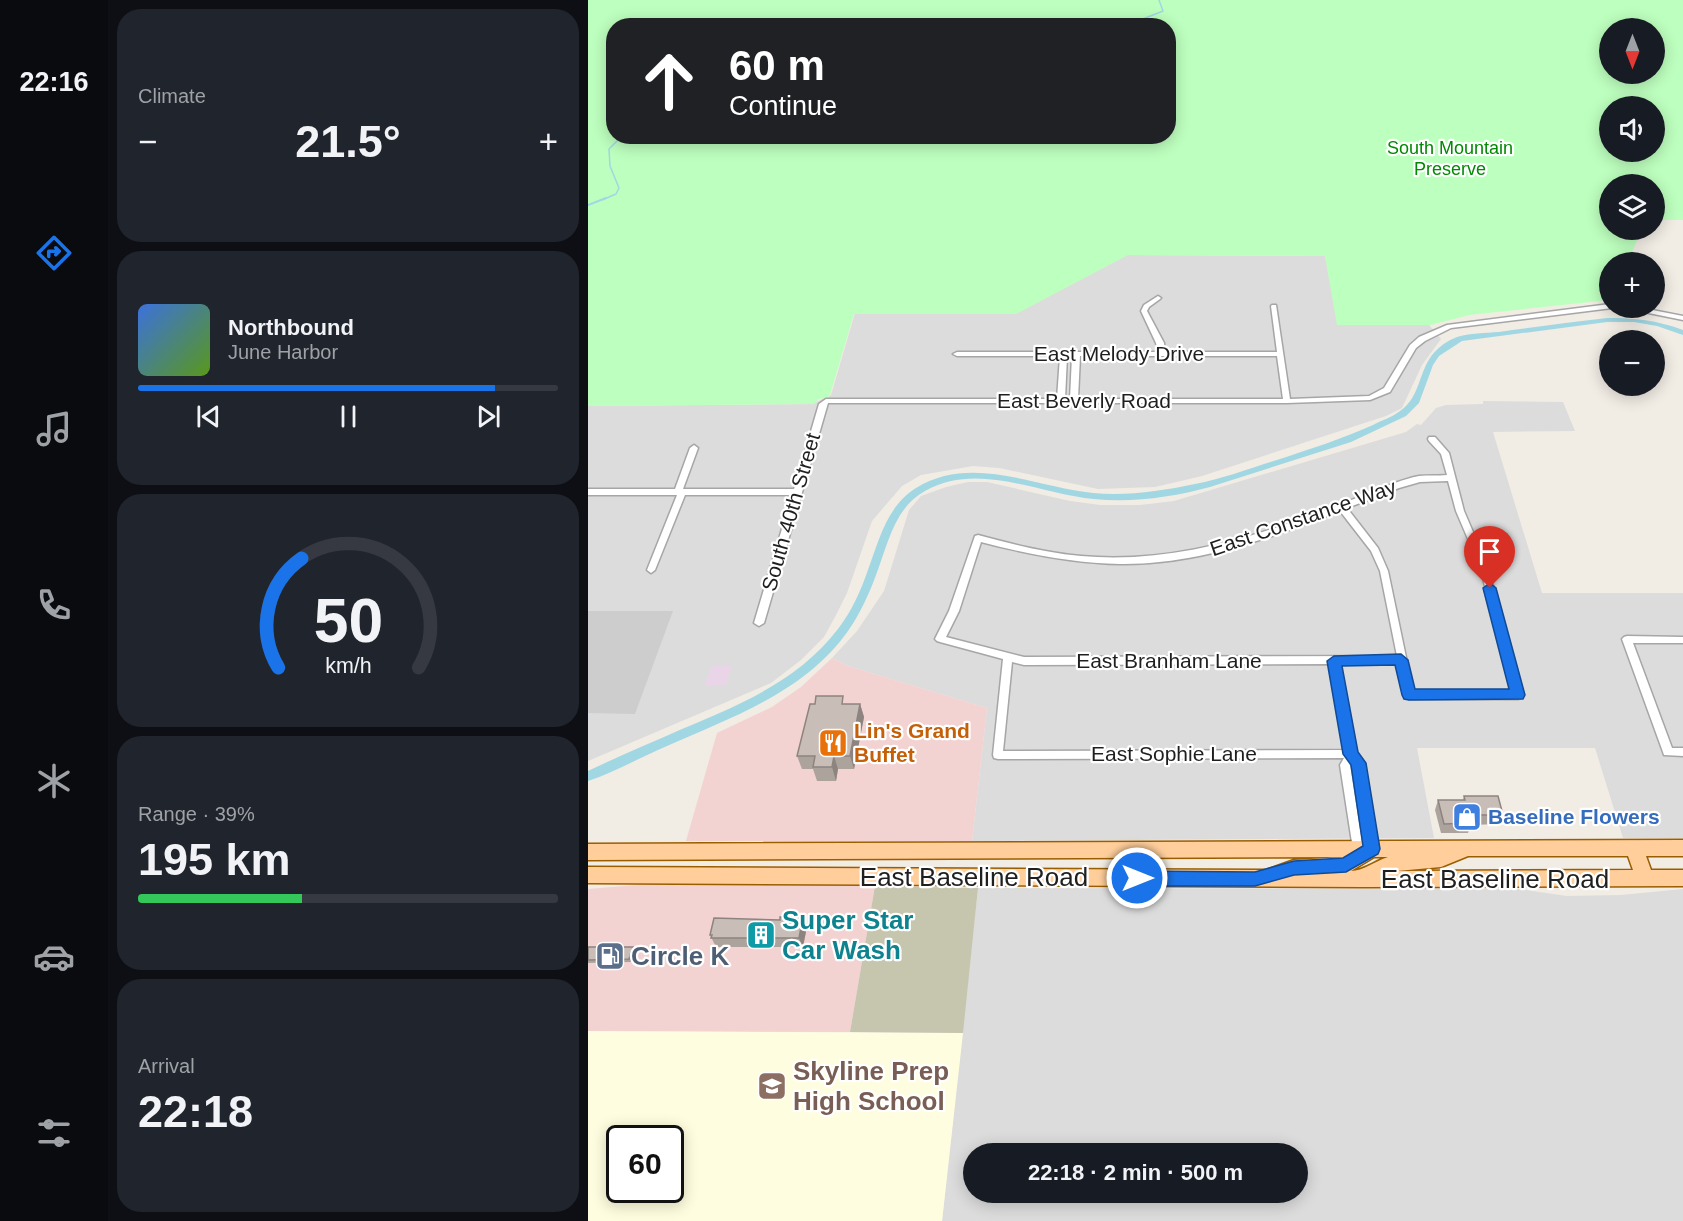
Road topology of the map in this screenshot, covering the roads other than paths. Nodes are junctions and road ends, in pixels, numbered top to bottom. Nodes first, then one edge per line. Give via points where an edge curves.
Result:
1 (1158, 298) dead end
2 (1274, 306) dead end
3 (1599, 307) edge
4 (1665, 314) edge
5 (1683, 318) edge
6 (957, 354) dead end
7 (1064, 354) junction
8 (1076, 354) junction
9 (1162, 354) junction
10 (1280, 354) junction
11 (826, 401) joint
12 (1061, 401) junction
13 (1074, 401) junction
14 (1287, 401) junction
15 (1432, 439) dead end
16 (694, 448) dead end
17 (1451, 478) junction
18 (588, 492) edge
19 (797, 492) junction
20 (680, 493) junction
21 (1342, 507) junction
22 (651, 570) dead end
23 (759, 623) dead end
24 (940, 639) joint
25 (1683, 640) edge
26 (1008, 659) junction
27 (1401, 660) junction
28 (1334, 661) junction
29 (1683, 752) edge
30 (1351, 754) junction
31 (1349, 793) junction
32 (1363, 793) junction
33 (1683, 848) edge
34 (1635, 849) junction
35 (727, 851) junction
36 (588, 852) edge
37 (1367, 864) junction
38 (588, 875) edge
39 (719, 875) junction
40 (1645, 878) junction
41 (1683, 878) edge

1 - 9 street via 1144,312
2 - 10 street
3 - 14 street, East Beverly Road via 1449,326 1413,347 1387,390 1370,398
4 - 5 street
6 - 7 street, East Melody Drive
7 - 8 street, East Melody Drive
7 - 12 street
8 - 9 street, East Melody Drive
8 - 13 street
9 - 10 street, East Melody Drive
10 - 14 street
11 - 12 street, East Beverly Road
11 - 19 street, South 40th Street
12 - 13 street, East Beverly Road
13 - 14 street, East Beverly Road
15 - 17 street via 1445,453
16 - 20 street
17 - 21 street, East Constance Way via 1420,479
17 - 27 street via 1460,511 1484,567 1518,695 1409,695
18 - 20 street
19 - 20 street
19 - 23 street, South 40th Street
20 - 22 street
21 - 24 street, East Constance Way via 1229,546 1132,561 1034,552 978,538 954,611
21 - 27 street via 1375,550 1384,572
24 - 26 street, East Branham Lane
25 - 29 street via 1627,639 1668,752
26 - 28 street, East Branham Lane
26 - 30 street, East Sophie Lane via 998,755
27 - 28 street, East Branham Lane
28 - 30 street
30 - 31 street via 1345,765
30 - 32 street via 1358,763
31 - 32 street
31 - 37 street
32 - 37 street
33 - 34 main road, East Baseline Road
34 - 37 main road, East Baseline Road via 1477,849 1438,860
34 - 40 main road
35 - 36 main road, East Baseline Road
35 - 37 main road, East Baseline Road
35 - 39 main road
37 - 39 main road, East Baseline Road via 1255,879
37 - 40 main road, East Baseline Road
38 - 39 main road, East Baseline Road
40 - 41 main road, East Baseline Road

